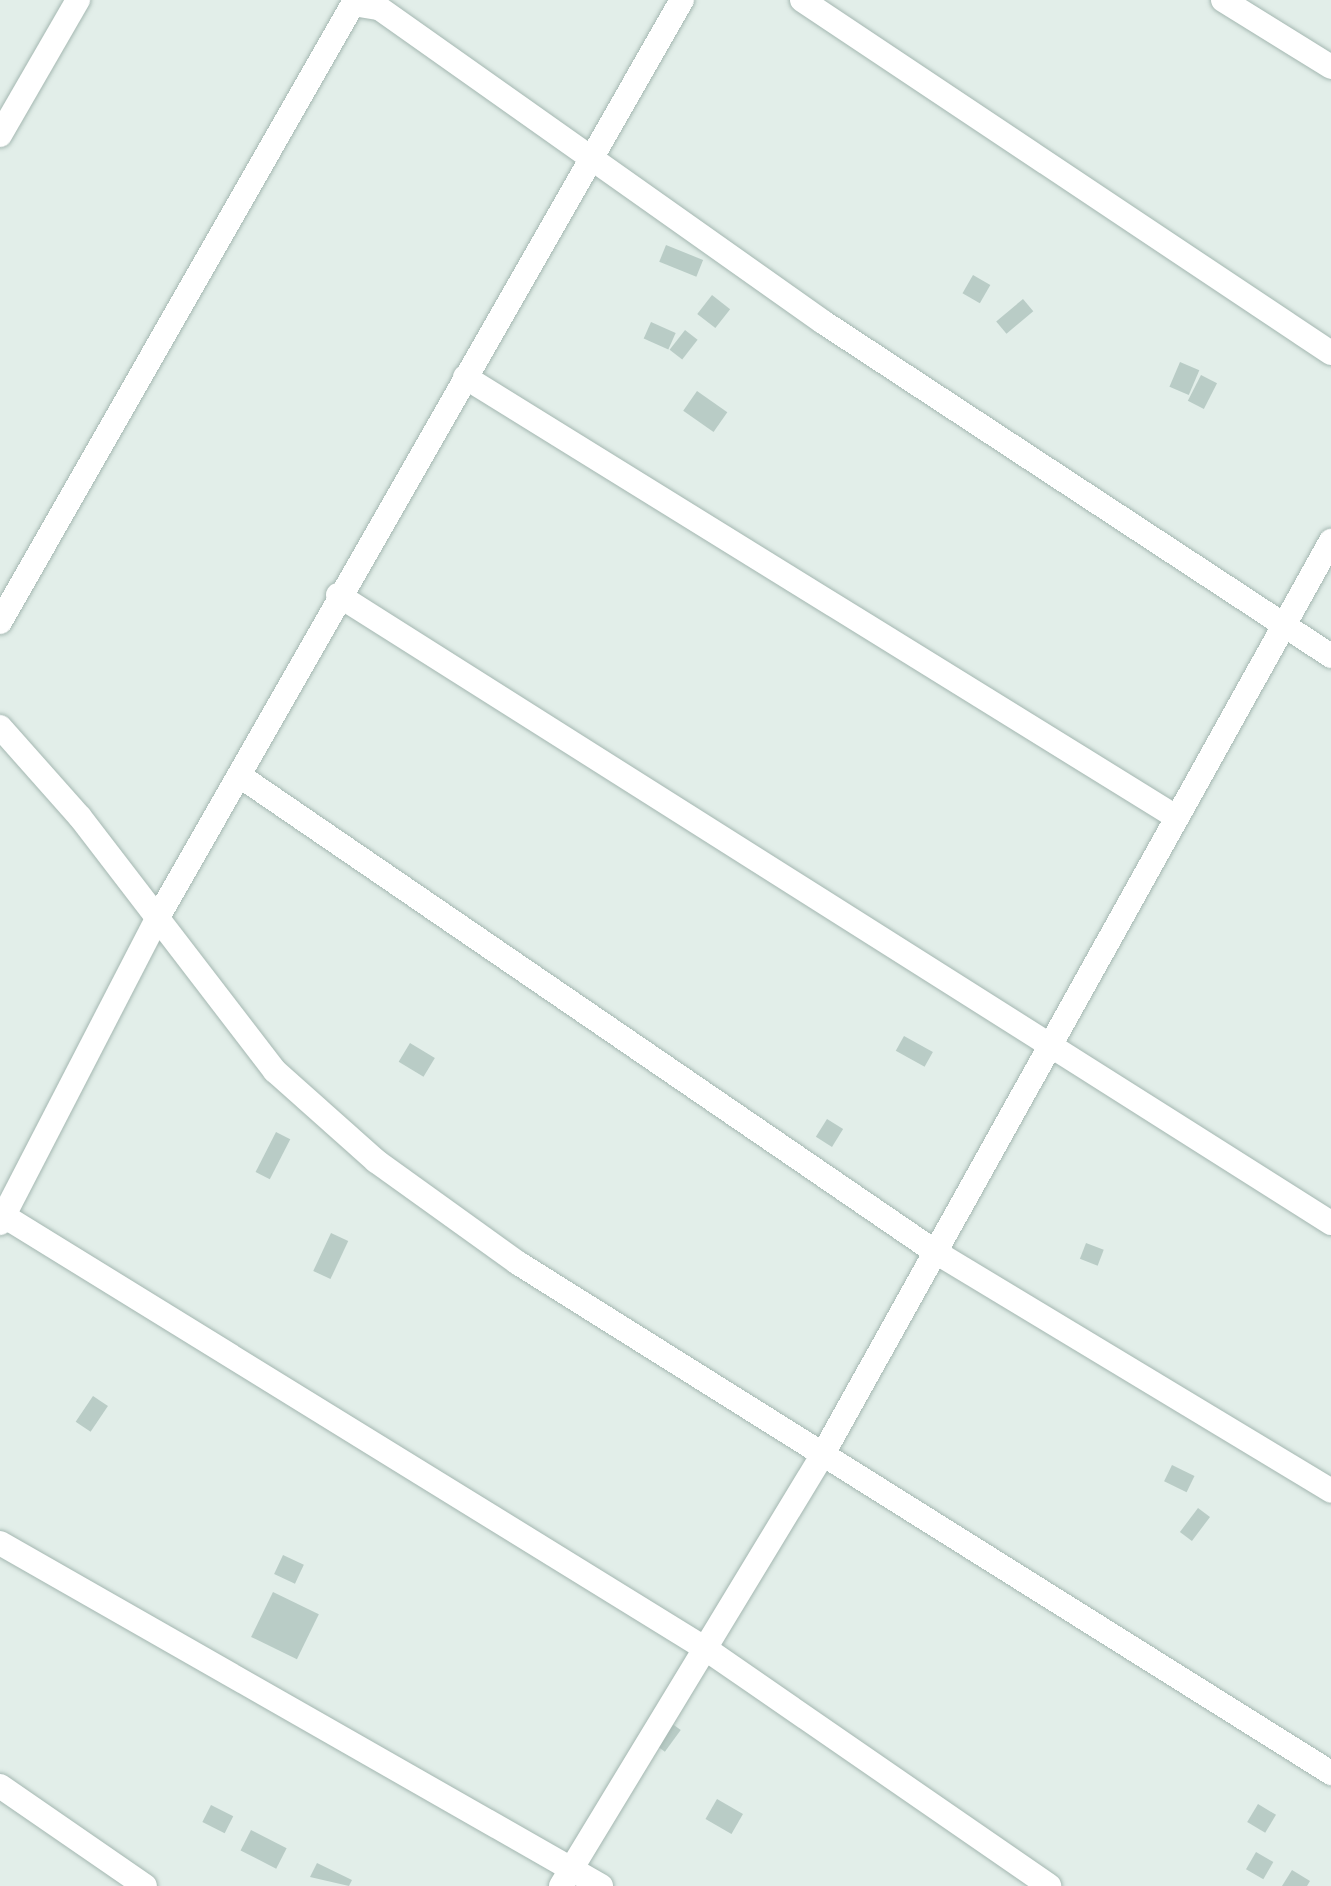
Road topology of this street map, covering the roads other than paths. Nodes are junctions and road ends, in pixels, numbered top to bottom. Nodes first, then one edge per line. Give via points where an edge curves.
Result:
1 (78, 0) edge
2 (682, 0) edge
3 (802, 0) edge
4 (1223, 0) edge
5 (1331, 67) edge
6 (0, 135) edge
7 (590, 160) junction
8 (1331, 353) edge
9 (465, 377) junction
10 (1331, 541) edge
11 (338, 595) junction
12 (0, 622) edge
13 (1280, 627) junction
14 (1331, 656) edge
15 (0, 727) edge
16 (240, 776) junction
17 (1176, 817) junction
18 (158, 917) junction
19 (1052, 1052) junction
20 (2, 1220) edge
21 (1331, 1223) edge
22 (937, 1253) junction
23 (823, 1454) junction
24 (1331, 1491) edge
25 (0, 1543) edge
26 (706, 1649) junction
27 (1331, 1773) edge
28 (0, 1786) edge
29 (567, 1878) edge
30 (145, 1886) edge
31 (601, 1886) edge
32 (1049, 1886) edge

1 - 6 street
2 - 7 street
3 - 8 street
4 - 5 street
7 - 9 street
7 - 12 street via 379,8 353,4
7 - 13 street
9 - 11 street
9 - 17 street
10 - 13 street
11 - 16 street
11 - 19 street
13 - 14 street
13 - 17 street
15 - 18 street
16 - 18 street
16 - 22 street
17 - 19 street
18 - 20 street
18 - 23 street via 275,1071 376,1161 518,1263
19 - 21 street
19 - 22 street
20 - 26 street
22 - 23 street
22 - 24 street
23 - 26 street
23 - 27 street
25 - 29 street
26 - 29 street
26 - 32 street
28 - 30 street
29 - 31 street

